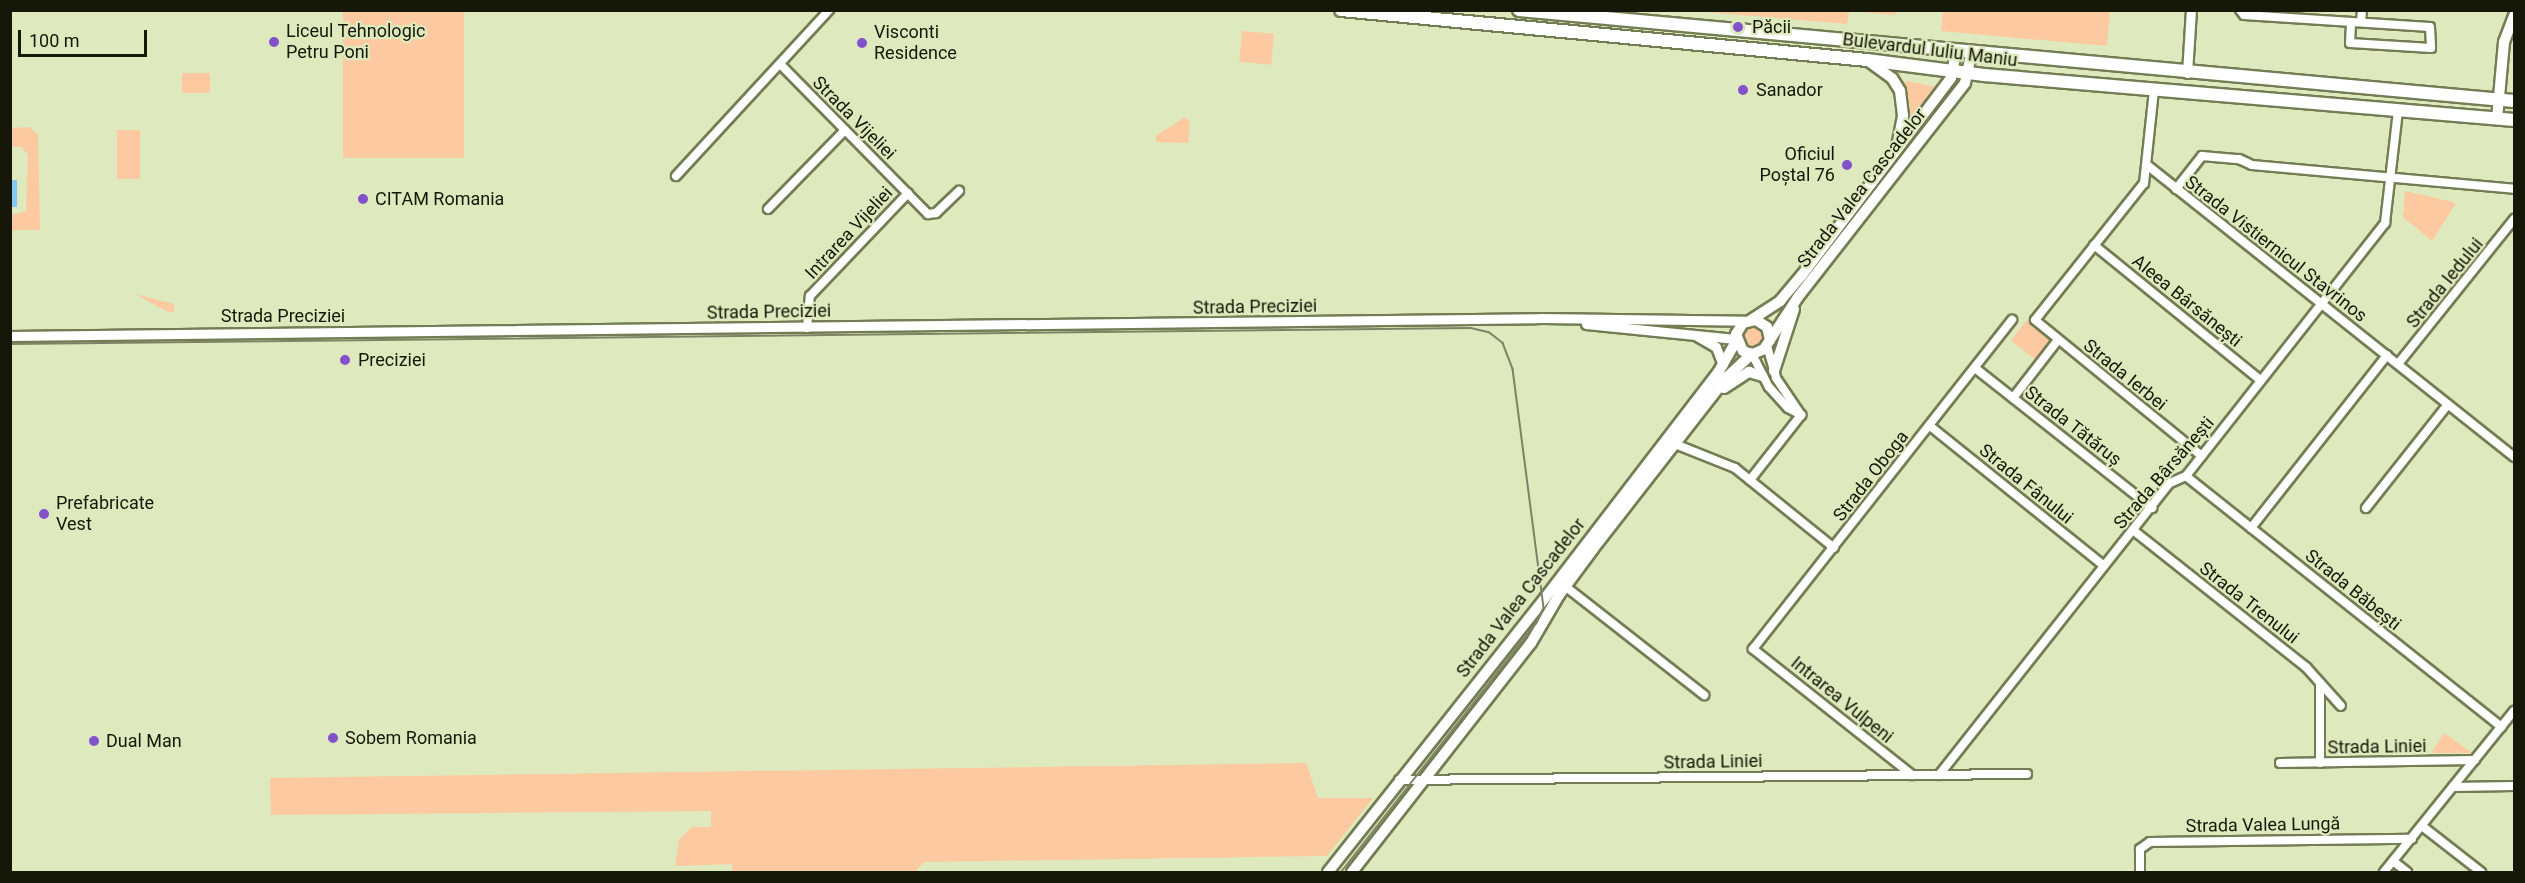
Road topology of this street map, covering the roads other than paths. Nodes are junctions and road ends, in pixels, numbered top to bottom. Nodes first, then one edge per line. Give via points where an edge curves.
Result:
1 (829, 10) edge
2 (1341, 10) edge
3 (1519, 10) edge
4 (2191, 10) edge
5 (2240, 10) edge
6 (2362, 10) edge
7 (2278, 14) edge
8 (2514, 16) edge
9 (2361, 22) junction
10 (2351, 24) junction
11 (2512, 25) edge
12 (1956, 52) junction
13 (1971, 54) junction
14 (1867, 60) junction
15 (780, 64) junction
16 (1954, 72) junction
17 (2187, 73) junction
18 (1969, 74) junction
19 (2154, 90) junction
20 (2499, 100) junction
21 (2514, 101) edge
22 (2398, 111) junction
23 (2497, 119) junction
24 (2514, 120) edge
25 (845, 130) junction
26 (1896, 152) junction
27 (2147, 165) junction
28 (676, 176) dead end
29 (2391, 178) junction
30 (2176, 189) junction
31 (2514, 189) edge
32 (958, 191) dead end
33 (908, 193) junction
34 (768, 209) dead end
35 (2514, 219) edge
36 (2094, 245) junction
37 (1798, 297) junction
38 (2322, 304) junction
39 (1749, 320) junction
40 (2012, 320) dead end
41 (1584, 321) junction
42 (807, 328) junction
43 (1689, 332) junction
44 (10, 336) edge
45 (1736, 340) junction
46 (2058, 340) junction
47 (1768, 343) junction
48 (1752, 354) junction
49 (2387, 355) junction
50 (2398, 364) junction
51 (1723, 365) junction
52 (1976, 368) junction
53 (1774, 371) junction
54 (1762, 376) junction
55 (2260, 380) junction
56 (2013, 398) junction
57 (1710, 400) junction
58 (2448, 404) junction
59 (1801, 415) junction
60 (1930, 426) junction
61 (1675, 444) junction
62 (2202, 456) junction
63 (2514, 457) edge
64 (2186, 476) junction
65 (1750, 480) junction
66 (2151, 508) junction
67 (2366, 508) dead end
68 (2251, 528) junction
69 (2133, 530) junction
70 (1834, 548) junction
71 (2104, 566) junction
72 (1565, 586) junction
73 (1754, 649) joint
74 (2320, 682) junction
75 (1704, 695) dead end
76 (2341, 706) dead end
77 (2514, 711) edge
78 (2501, 728) junction
79 (2475, 760) junction
80 (2280, 763) dead end
81 (2320, 763) junction
82 (2027, 774) dead end
83 (1911, 775) junction
84 (1939, 775) junction
85 (1399, 780) junction
86 (1423, 780) junction
87 (2514, 786) edge
88 (2453, 787) junction
89 (2422, 826) junction
90 (2412, 838) junction
91 (2393, 861) junction
92 (1328, 873) edge
93 (1352, 873) edge
94 (2140, 873) edge
95 (2384, 873) edge
96 (2407, 873) edge
97 (2481, 873) edge

1 - 15 street
2 - 14 main road, Bulevardul Iuliu Maniu
3 - 12 main road, Bulevardul Iuliu Maniu
4 - 17 street
5 - 7 street via 2244,15
6 - 9 street
7 - 10 street
8 - 11 main road
9 - 10 street
9 - 10 street via 2430,27 2431,48 2350,43
11 - 20 main road via 2504,42
12 - 13 main road, Bulevardul Iuliu Maniu
12 - 16 main road
13 - 17 main road, Bulevardul Iuliu Maniu
13 - 18 main road, Strada Valea Cascadelor
14 - 16 main road, Bulevardul Iuliu Maniu
14 - 26 main road via 1892,78 1900,91 1903,116
15 - 25 street, Strada Vijeliei
15 - 28 street
16 - 18 main road, Bulevardul Iuliu Maniu
16 - 26 main road, Strada Valea Cascadelor
17 - 20 main road, Bulevardul Iuliu Maniu
18 - 19 main road, Bulevardul Iuliu Maniu
18 - 37 main road, Strada Valea Cascadelor via 1914,151
19 - 22 main road, Bulevardul Iuliu Maniu
19 - 27 street
20 - 21 main road, Bulevardul Iuliu Maniu
20 - 23 main road
22 - 23 main road, Bulevardul Iuliu Maniu
22 - 29 street, Strada Bârsănești
23 - 24 main road, Bulevardul Iuliu Maniu
25 - 33 street, Strada Vijeliei
25 - 34 street
26 - 39 main road, Strada Valea Cascadelor via 1791,290
27 - 30 street, Strada Vistiernicul Stavrinos
27 - 36 street via 2142,187
29 - 30 street via 2252,165 2239,159 2202,156
29 - 31 street
29 - 38 street, Strada Bârsănești via 2385,223
30 - 38 street, Strada Vistiernicul Stavrinos
32 - 33 street, Strada Vijeliei via 930,215
33 - 42 street, Intrarea Vijeliei via 814,291 807,303
35 - 50 street, Strada Iedului
36 - 46 street, Strada Ierbei via 2036,314 2036,321
36 - 55 street, Aleea Bârsănești
37 - 47 main road, Strada Valea Cascadelor
37 - 53 main road
38 - 49 street, Strada Vistiernicul Stavrinos
38 - 55 street, Strada Bârsănești
39 - 41 street, Strada Preciziei
39 - 45 main road via 1737,330
39 - 47 main road via 1764,324
40 - 52 street, Strada Oboga
41 - 42 street, Strada Preciziei
41 - 43 street, Strada Preciziei
42 - 44 street, Strada Preciziei
43 - 45 street, Strada Preciziei
43 - 51 street via 1716,347
45 - 48 main road via 1740,349
45 - 51 main road, Strada Valea Cascadelor
46 - 56 street
46 - 62 street, Strada Ierbei
47 - 48 main road
47 - 53 street
48 - 54 street
48 - 57 main road, Strada Valea Cascadelor
49 - 50 street, Strada Vistiernicul Stavrinos
49 - 68 street
50 - 58 street, Strada Vistiernicul Stavrinos
51 - 85 main road, Strada Valea Cascadelor
52 - 56 street, Strada Tătăruș
52 - 60 street, Strada Oboga
53 - 59 street
54 - 57 main road via 1744,374
54 - 59 street via 1788,408
55 - 62 street, Strada Bârsănești
56 - 66 street, Strada Tătăruș
57 - 61 main road, Strada Valea Cascadelor
58 - 63 street, Strada Vistiernicul Stavrinos
58 - 67 street
59 - 65 street
60 - 70 street, Strada Oboga
60 - 71 street, Strada Fânului
61 - 65 street via 1735,468
61 - 72 main road, Strada Valea Cascadelor
62 - 64 street, Strada Bârsănești
64 - 66 street, Strada Bârsănești via 2170,483
64 - 68 street, Strada Băbești
65 - 70 street
66 - 69 street, Strada Bârsănești
68 - 78 street, Strada Băbești
69 - 71 street, Strada Bârsănești
69 - 74 street, Strada Trenului
70 - 73 street, Strada Oboga
71 - 84 street, Strada Bârsănești
72 - 75 street
72 - 86 main road, Strada Valea Cascadelor via 1531,643
73 - 83 street, Intrarea Vulpeni
74 - 76 street, Strada Trenului
74 - 81 street
77 - 78 street
78 - 79 street
79 - 81 street, Strada Liniei
79 - 88 street
80 - 81 street, Strada Liniei
82 - 84 street, Strada Liniei
83 - 84 street, Strada Liniei
83 - 86 street, Strada Liniei
85 - 86 street, Strada Liniei
85 - 92 main road, Strada Valea Cascadelor
86 - 93 main road, Strada Valea Cascadelor
87 - 88 street
88 - 89 street
89 - 90 street
89 - 97 street
90 - 91 street
90 - 94 street, Strada Valea Lungă via 2150,842 2140,849
91 - 95 street
91 - 96 street

